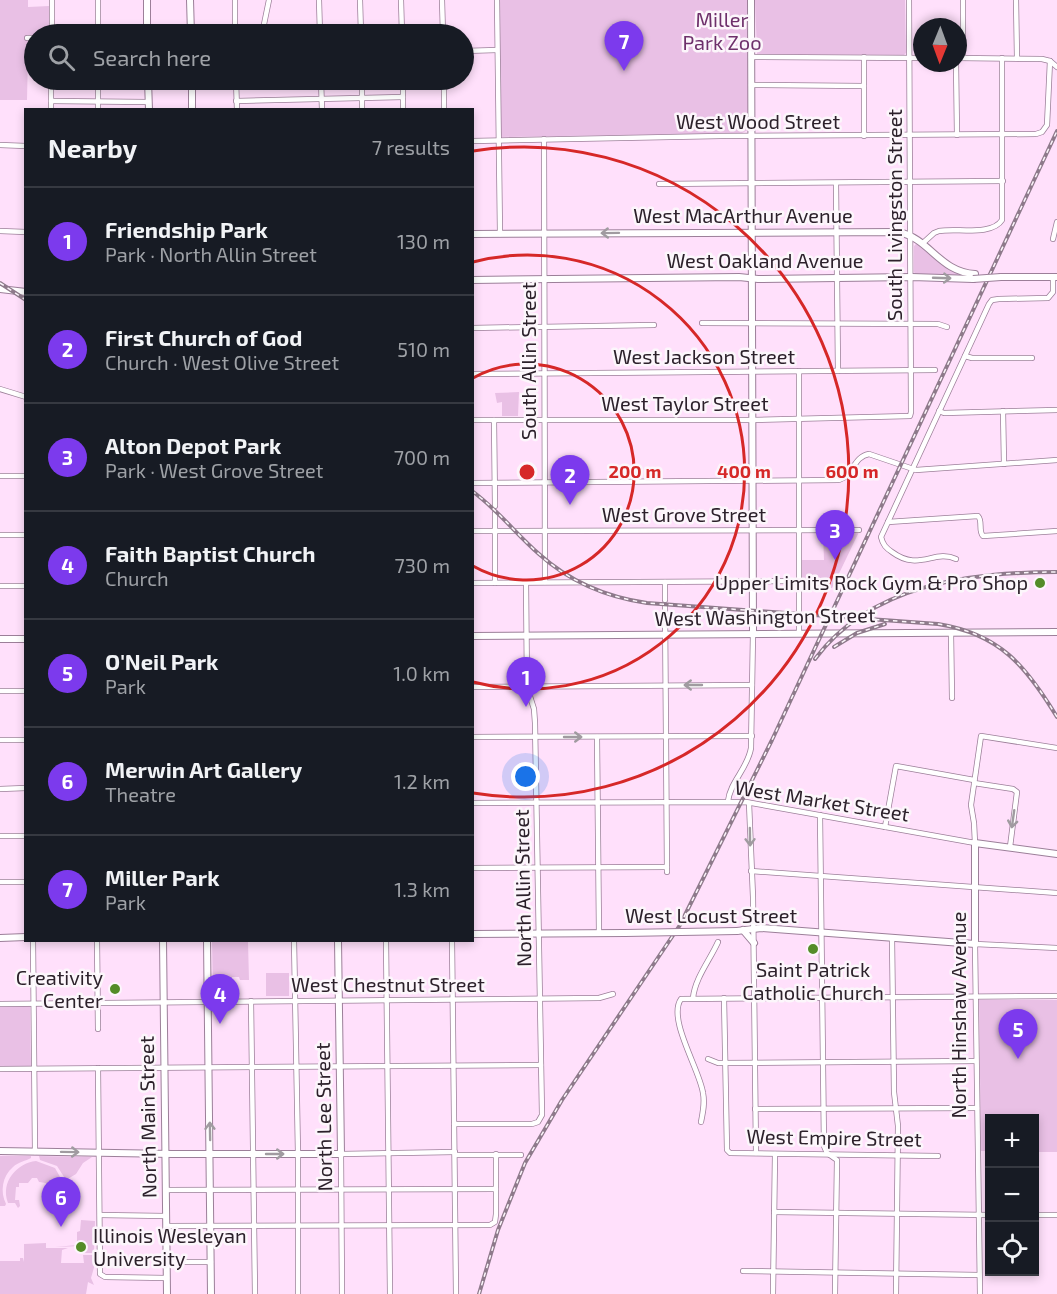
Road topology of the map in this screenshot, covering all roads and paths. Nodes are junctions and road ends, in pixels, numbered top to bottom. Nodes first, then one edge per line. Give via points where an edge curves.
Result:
1 (52, 0) edge
2 (98, 0) edge
3 (147, 0) edge
4 (190, 0) edge
5 (235, 0) edge
6 (269, 0) edge
7 (319, 0) edge
8 (360, 0) edge
9 (401, 0) edge
10 (442, 0) edge
11 (497, 0) edge
12 (751, 0) edge
13 (909, 0) edge
14 (963, 0) edge
15 (1016, 0) edge
16 (962, 18) edge
17 (52, 24) edge
18 (98, 24) edge
19 (147, 24) edge
20 (191, 24) edge
21 (236, 24) edge
22 (264, 24) edge
23 (320, 24) edge
24 (361, 24) edge
25 (402, 24) edge
26 (443, 24) edge
27 (497, 50) junction
28 (474, 51) edge
29 (751, 57) junction
30 (864, 57) junction
31 (909, 58) junction
32 (913, 58) edge
33 (967, 58) edge
34 (1002, 58) junction
35 (1017, 58) junction
36 (1050, 61) junction
37 (1057, 67) edge
38 (956, 72) edge
39 (751, 86) junction
40 (864, 86) junction
41 (51, 90) edge
42 (98, 90) edge
43 (148, 90) edge
44 (192, 90) edge
45 (236, 90) edge
46 (321, 90) edge
47 (362, 90) edge
48 (403, 90) edge
49 (444, 90) edge
50 (403, 97) junction
51 (362, 98) junction
52 (321, 99) junction
53 (51, 101) junction
54 (98, 101) junction
55 (236, 101) junction
56 (148, 102) junction
57 (51, 108) edge
58 (98, 108) edge
59 (148, 108) edge
60 (192, 108) edge
61 (237, 108) edge
62 (322, 108) edge
63 (362, 108) edge
64 (403, 108) edge
65 (444, 108) edge
66 (1003, 134) junction
67 (957, 135) junction
68 (752, 136) junction
69 (864, 136) junction
70 (910, 136) junction
71 (544, 139) junction
72 (498, 140) junction
73 (474, 141) edge
74 (0, 145) edge
75 (24, 146) edge
76 (1003, 181) junction
77 (911, 183) junction
78 (659, 184) dead end
79 (752, 184) junction
80 (836, 184) junction
81 (1057, 222) edge
82 (0, 231) edge
83 (24, 232) edge
84 (752, 232) junction
85 (837, 232) junction
86 (544, 233) junction
87 (474, 234) edge
88 (500, 234) junction
89 (911, 236) junction
90 (1053, 239) dead end
91 (923, 243) junction
92 (912, 277) junction
93 (974, 277) junction
94 (1055, 277) edge
95 (752, 278) junction
96 (837, 278) junction
97 (544, 279) junction
98 (474, 280) edge
99 (0, 289) edge
100 (24, 290) edge
101 (702, 323) dead end
102 (752, 324) junction
103 (837, 324) junction
104 (911, 324) junction
105 (654, 325) dead end
106 (544, 327) junction
107 (947, 327) dead end
108 (474, 328) edge
109 (965, 356) junction
110 (1032, 358) dead end
111 (935, 369) dead end
112 (911, 370) junction
113 (752, 371) junction
114 (799, 371) junction
115 (838, 371) junction
116 (474, 374) edge
117 (544, 374) junction
118 (0, 389) edge
119 (24, 396) edge
120 (1057, 410) edge
121 (939, 411) junction
122 (1003, 411) junction
123 (897, 418) joint
124 (799, 419) junction
125 (474, 420) edge
126 (494, 420) junction
127 (544, 420) junction
128 (752, 420) junction
129 (1057, 460) edge
130 (1004, 464) junction
131 (912, 470) junction
132 (0, 476) edge
133 (24, 476) edge
134 (752, 481) junction
135 (800, 481) junction
136 (474, 483) edge
137 (495, 483) junction
138 (544, 483) junction
139 (495, 506) dead end
140 (495, 513) dead end
141 (888, 522) junction
142 (752, 530) junction
143 (799, 530) junction
144 (859, 530) dead end
145 (474, 531) edge
146 (495, 531) junction
147 (545, 531) junction
148 (1057, 531) edge
149 (0, 535) edge
150 (24, 535) edge
151 (956, 559) dead end
152 (800, 581) junction
153 (525, 582) junction
154 (545, 582) junction
155 (665, 582) junction
156 (752, 582) junction
157 (474, 583) edge
158 (495, 583) junction
159 (0, 586) edge
160 (24, 586) edge
161 (665, 600) dead end
162 (665, 606) dead end
163 (1057, 632) edge
164 (753, 633) junction
165 (799, 633) junction
166 (951, 633) junction
167 (526, 635) junction
168 (665, 635) junction
169 (474, 636) edge
170 (0, 639) edge
171 (24, 639) edge
172 (752, 685) junction
173 (665, 686) junction
174 (474, 687) edge
175 (527, 687) junction
176 (0, 691) edge
177 (24, 691) edge
178 (952, 698) dead end
179 (666, 736) junction
180 (752, 736) junction
181 (474, 737) edge
182 (536, 737) junction
183 (597, 737) junction
184 (0, 740) edge
185 (24, 740) edge
186 (1057, 748) edge
187 (974, 782) junction
188 (24, 788) edge
189 (0, 789) edge
190 (666, 801) junction
191 (728, 801) junction
192 (536, 802) junction
193 (598, 802) junction
194 (474, 803) edge
195 (749, 803) junction
196 (820, 815) junction
197 (885, 827) junction
198 (0, 836) edge
199 (24, 836) edge
200 (975, 843) junction
201 (1010, 847) junction
202 (1057, 854) edge
203 (598, 867) junction
204 (474, 868) edge
205 (538, 868) junction
206 (751, 871) junction
207 (821, 876) junction
208 (0, 882) edge
209 (24, 882) edge
210 (975, 887) junction
211 (1057, 893) edge
212 (753, 929) junction
213 (740, 930) junction
214 (599, 933) junction
215 (822, 933) junction
216 (474, 934) edge
217 (539, 934) junction
218 (24, 937) edge
219 (0, 938) edge
220 (892, 938) junction
221 (33, 942) edge
222 (97, 942) edge
223 (163, 942) edge
224 (207, 942) edge
225 (294, 942) edge
226 (338, 942) edge
227 (386, 942) edge
228 (452, 942) edge
229 (718, 942) dead end
230 (754, 943) junction
231 (975, 945) junction
232 (1057, 948) edge
233 (613, 994) dead end
234 (1057, 996) edge
235 (823, 997) junction
236 (893, 997) junction
237 (976, 997) junction
238 (693, 998) junction
239 (724, 998) junction
240 (754, 998) junction
241 (540, 999) junction
242 (387, 1000) junction
243 (453, 1000) junction
244 (208, 1001) junction
245 (251, 1001) junction
246 (295, 1001) junction
247 (339, 1001) junction
248 (98, 1002) junction
249 (163, 1002) junction
250 (33, 1003) junction
251 (0, 1004) edge
252 (98, 1029) dead end
253 (708, 1059) dead end
254 (976, 1061) junction
255 (894, 1062) junction
256 (725, 1063) junction
257 (755, 1063) junction
258 (824, 1063) junction
259 (454, 1065) junction
260 (541, 1065) junction
261 (340, 1066) junction
262 (388, 1066) junction
263 (252, 1067) junction
264 (296, 1067) junction
265 (34, 1068) junction
266 (98, 1068) junction
267 (164, 1068) junction
268 (209, 1068) junction
269 (0, 1069) edge
270 (896, 1108) junction
271 (976, 1108) junction
272 (755, 1109) junction
273 (824, 1109) junction
274 (701, 1122) dead end
275 (454, 1124) junction
276 (0, 1151) edge
277 (35, 1152) junction
278 (99, 1153) junction
279 (389, 1153) junction
280 (455, 1153) junction
281 (756, 1153) junction
282 (166, 1154) junction
283 (211, 1154) junction
284 (254, 1154) junction
285 (298, 1154) junction
286 (341, 1154) junction
287 (496, 1154) junction
288 (775, 1154) junction
289 (521, 1155) dead end
290 (830, 1155) junction
291 (898, 1155) junction
292 (938, 1156) dead end
293 (496, 1189) junction
294 (166, 1190) junction
295 (211, 1190) junction
296 (254, 1190) junction
297 (298, 1190) junction
298 (341, 1190) junction
299 (390, 1190) junction
300 (456, 1190) junction
301 (774, 1212) junction
302 (836, 1213) junction
303 (897, 1214) junction
304 (100, 1215) junction
305 (978, 1215) junction
306 (985, 1215) edge
307 (1039, 1215) edge
308 (1057, 1215) edge
309 (166, 1216) junction
310 (342, 1225) junction
311 (390, 1225) junction
312 (456, 1225) junction
313 (166, 1226) junction
314 (211, 1226) junction
315 (254, 1226) junction
316 (298, 1226) junction
317 (166, 1262) junction
318 (211, 1262) junction
319 (743, 1271) dead end
320 (773, 1272) junction
321 (835, 1273) junction
322 (897, 1274) junction
323 (979, 1275) junction
324 (167, 1278) junction
325 (167, 1294) edge
326 (211, 1294) edge
327 (255, 1294) edge
328 (298, 1294) edge
329 (342, 1294) edge
330 (390, 1294) edge
331 (456, 1294) edge
332 (773, 1294) edge
333 (835, 1294) edge
334 (897, 1294) edge
335 (980, 1294) edge

1 - 17 street
2 - 18 street
3 - 19 main road
4 - 20 main road
5 - 21 street
6 - 22 street
7 - 23 street
8 - 24 street
9 - 25 street
10 - 26 street
11 - 27 street
12 - 29 main road
13 - 31 street, South Livingston Street
14 - 16 street
15 - 35 street
27 - 28 street
27 - 72 street
29 - 30 street
29 - 39 main road
30 - 31 street
30 - 40 street
31 - 32 street
31 - 70 street, South Livingston Street
33 - 34 street
34 - 35 street
34 - 66 street
35 - 36 street
36 - 37 street
36 - 66 street, West Wood Street via 1047,125 1042,132
38 - 67 street
39 - 40 street
39 - 68 main road
40 - 69 street
41 - 53 street
42 - 54 street
43 - 56 main road
44 - 60 main road
45 - 55 street
46 - 52 street
47 - 51 street
48 - 50 street
49 - 65 street
50 - 51 street
50 - 64 street
51 - 52 street
51 - 63 street
52 - 55 street
52 - 62 street
53 - 54 street
53 - 57 street
54 - 56 street
54 - 58 street
55 - 61 street
56 - 59 main road
66 - 67 street, West Wood Street
66 - 76 street
67 - 70 street, West Wood Street
68 - 69 street, West Wood Street
68 - 71 street, West Wood Street
68 - 79 main road
69 - 70 street, West Wood Street
70 - 77 street, South Livingston Street
71 - 72 street, West Wood Street
71 - 86 street, South Allin Street
72 - 73 street, West Wood Street
72 - 88 street
74 - 75 street
76 - 77 street
76 - 91 street via 1003,218 998,227 939,231
77 - 80 street
77 - 89 street, South Livingston Street
78 - 79 street
79 - 80 street
79 - 84 main road
80 - 85 street
81 - 90 street
82 - 83 street
84 - 85 main road, West MacArthur Avenue
84 -> 86 main road, West MacArthur Avenue
84 - 95 main road
85 - 89 main road, West MacArthur Avenue
85 - 96 street
86 - 88 main road, West MacArthur Avenue
86 - 97 street, South Allin Street
87 - 88 main road, West MacArthur Avenue
89 - 91 main road, West MacArthur Avenue
89 - 92 street, South Livingston Street
91 - 93 main road, West MacArthur Avenue via 951,268
92 -> 93 main road, West Oakland Avenue
92 - 96 main road, West Oakland Avenue
92 - 104 street, South Livingston Street
93 - 94 main road, West MacArthur Avenue, bridge
94 - 109 street via 1048,298 990,302
95 - 96 main road, West Oakland Avenue
95 - 97 main road, West Oakland Avenue
95 - 102 main road
96 - 103 street
97 - 98 main road, West Oakland Avenue
97 - 106 street, South Allin Street
99 - 100 main road
101 - 102 street
102 - 103 street
102 - 113 main road
103 - 104 street
103 - 115 street
104 - 107 street
104 - 112 street, South Livingston Street
105 - 106 street
106 - 108 street
106 - 117 street, South Allin Street
109 - 110 street
109 - 121 street
111 - 112 street, West Jackson Street
112 - 115 street, West Jackson Street
112 - 123 street, South Livingston Street via 911,414
113 - 114 street, West Jackson Street
113 - 117 street, West Jackson Street
113 - 128 main road
114 - 115 street, West Jackson Street
114 - 124 street
116 - 117 street, West Jackson Street
117 - 127 street, South Allin Street
118 - 119 street
120 - 122 street
121 - 122 street
121 - 131 street
122 - 130 street
123 - 124 street, West Taylor Street
124 - 128 street, West Taylor Street
124 - 135 street
125 - 126 street, West Taylor Street
126 - 127 street, West Taylor Street
126 - 137 street
127 - 128 street, West Taylor Street
127 - 138 street, South Allin Street
128 - 134 main road
129 - 130 street
130 - 131 street
131 - 135 street via 869,454 857,459 843,479
131 - 141 street
132 - 133 street
134 - 135 street
134 - 138 street
134 - 142 main road
135 - 143 street
136 - 137 street
137 - 138 street
137 - 139 street
138 - 147 street, South Allin Street
140 - 146 street
141 - 148 street via 978,516 983,536
141 - 151 street via 882,543 899,557 914,562 949,556
142 - 143 street, West Grove Street
142 - 147 street, West Grove Street
142 - 156 main road
143 - 144 street, West Grove Street
143 - 152 street
145 - 146 street, West Grove Street
146 - 147 street, West Grove Street
146 - 158 street
147 - 154 street, South Allin Street
149 - 150 street
152 - 156 street
152 - 165 street
153 - 154 street
153 - 158 street
153 - 167 street, North Allin Street
154 - 155 street
155 - 156 street
155 - 161 street
156 - 164 main road
157 - 158 street
159 - 160 street
162 - 168 street
163 - 166 main road, West Washington Street
164 - 165 main road, West Washington Street
164 - 168 main road, West Washington Street
164 - 172 street
165 - 166 main road, West Washington Street
166 - 178 street
167 - 168 main road, West Washington Street
167 - 169 main road, West Washington Street
167 - 175 street, North Allin Street
168 - 173 street
170 - 171 main road
172 -> 173 street
172 - 180 street
173 - 175 street
173 - 179 street
174 - 175 street
175 - 182 street, North Allin Street via 535,714
176 - 177 street
179 - 180 street
179 - 183 street
179 - 190 street
180 - 191 street via 749,757
181 - 182 street
182 -> 183 street
182 - 192 street, North Allin Street
183 - 193 street
184 - 185 street
186 - 187 street, North Hinshaw Avenue via 981,736
187 - 197 street via 896,766
187 - 200 street, North Hinshaw Avenue via 971,805
187 -> 201 street via 1016,791
188 - 189 street
190 - 191 street, West Market Street
190 - 193 street, West Market Street
190 - 203 street via 667,869
191 - 195 street, West Market Street
192 - 193 street, West Market Street
192 - 194 street, West Market Street
192 - 205 street, North Allin Street
193 - 203 street
195 - 196 street, West Market Street
195 -> 206 street
196 - 197 street, West Market Street
196 - 207 street
197 - 200 street, West Market Street
198 - 199 street
200 - 201 main road, West Market Street
200 - 210 main road, North Hinshaw Avenue
201 - 202 main road, West Market Street
203 - 205 street
203 - 214 street
204 - 205 street
205 - 217 street, North Allin Street
206 - 207 street
206 - 212 street
207 - 210 street
207 - 215 street
208 - 209 street
210 - 211 street
210 - 231 main road, North Hinshaw Avenue
212 - 213 main road, West Locust Street
212 - 215 main road, West Locust Street
212 - 230 street
213 - 214 main road, West Locust Street, bridge
213 - 230 main road
214 - 217 main road, West Locust Street
215 - 220 main road, West Locust Street
215 - 235 street
216 - 217 main road, West Locust Street
217 - 241 street, North Allin Street
218 - 219 main road
220 - 231 main road, West Locust Street
220 - 236 street
221 - 250 street
222 - 248 street
223 - 249 main road, North Main Street
224 - 244 main road
225 - 246 street
226 - 247 main road, North Lee Street
227 - 242 street
228 - 243 street
229 - 238 street
230 - 240 street
231 - 232 street, West Locust Street
231 - 237 street, North Hinshaw Avenue
233 - 241 street, West Chestnut Street
234 - 237 street
235 - 236 street
235 - 240 street
235 - 258 street
236 - 237 street
236 - 255 street
237 - 254 street, North Hinshaw Avenue
238 - 239 street
238 - 274 street via 680,999 677,1006 678,1020 704,1094
239 - 240 street
239 - 256 street
240 - 257 street
241 - 243 street, West Chestnut Street
241 - 260 street, North Allin Street
242 - 243 street, West Chestnut Street
242 - 247 street, West Chestnut Street
242 - 262 street
243 - 259 street
244 - 245 street, West Chestnut Street
244 - 249 street, West Chestnut Street
244 - 268 main road
245 - 246 street, West Chestnut Street
245 - 263 street
246 - 247 street, West Chestnut Street
246 - 264 street
247 - 261 main road, North Lee Street
248 - 249 street, West Chestnut Street
248 - 250 street, West Chestnut Street
248 - 252 street
249 - 267 main road, North Main Street
250 - 251 street, West Chestnut Street
250 - 265 street
253 - 256 street
254 - 255 street
254 - 271 street, North Hinshaw Avenue
255 - 258 street
255 - 270 street
256 - 257 street
256 - 281 street, West Empire Street via 727,1147 730,1153
257 - 258 street
257 - 272 street
258 - 273 street
259 - 260 street
259 - 262 street
259 - 275 street
260 - 275 street, North Allin Street via 542,1113 538,1122
261 - 262 street
261 - 264 street
261 - 286 main road, North Lee Street
262 - 279 street
263 - 264 street
263 - 268 street
263 - 284 street
264 - 285 street
265 - 266 street
265 - 269 street
265 - 277 street
266 - 267 street
266 - 278 street
267 - 268 street
267 - 282 main road, North Main Street
283 -> 268 main road
270 - 271 street
270 - 273 street
270 - 291 street
271 - 305 street, North Hinshaw Avenue
272 - 273 street
272 - 281 street
273 - 290 street via 825,1150
275 - 280 street
276 - 277 main road
277 -> 278 main road
278 - 282 main road
278 - 304 street
279 - 280 street
279 - 286 street
279 - 299 street
280 - 287 street
280 - 300 street
281 - 288 street, West Empire Street
282 - 283 main road
282 - 294 main road, North Main Street
283 - 284 main road
283 - 295 main road
284 -> 285 main road
284 - 296 street
285 - 286 main road
285 - 297 street
286 - 298 street, North Lee Street
287 - 289 street
287 - 293 street
288 - 290 street, West Empire Street
288 - 301 street
290 - 291 street, West Empire Street
290 - 302 street via 837,1160
291 - 292 street, West Empire Street
291 - 303 street
293 - 300 street
293 - 312 street via 494,1223
294 - 295 street
294 - 309 main road, North Main Street
295 - 296 street
295 - 314 main road
296 - 297 street
296 - 315 street
297 - 298 street
297 - 316 street
298 - 299 street
298 - 310 street, North Lee Street
299 - 300 street
299 - 311 street
300 - 312 street
301 - 302 street
301 - 320 street
302 - 303 street
302 - 321 street
303 - 305 street
303 - 322 street
304 - 309 street
304 - 324 street via 101,1275
305 - 306 street
305 - 323 street, North Hinshaw Avenue
307 - 308 street
309 - 313 main road, North Main Street
310 - 311 street
310 - 316 street
310 - 329 street, North Lee Street
311 - 312 street
311 - 330 street
312 - 331 street
313 - 314 street
313 - 317 main road, North Main Street
314 - 315 street
314 - 318 main road
315 - 316 street
315 - 327 street
316 - 328 street
317 - 318 street
317 - 324 main road, North Main Street
318 - 326 main road
319 - 320 street
320 - 321 street
320 - 332 street
321 - 322 street
321 - 333 street
322 - 323 street
322 - 334 street
323 - 335 street, North Hinshaw Avenue
324 - 325 main road, North Main Street

